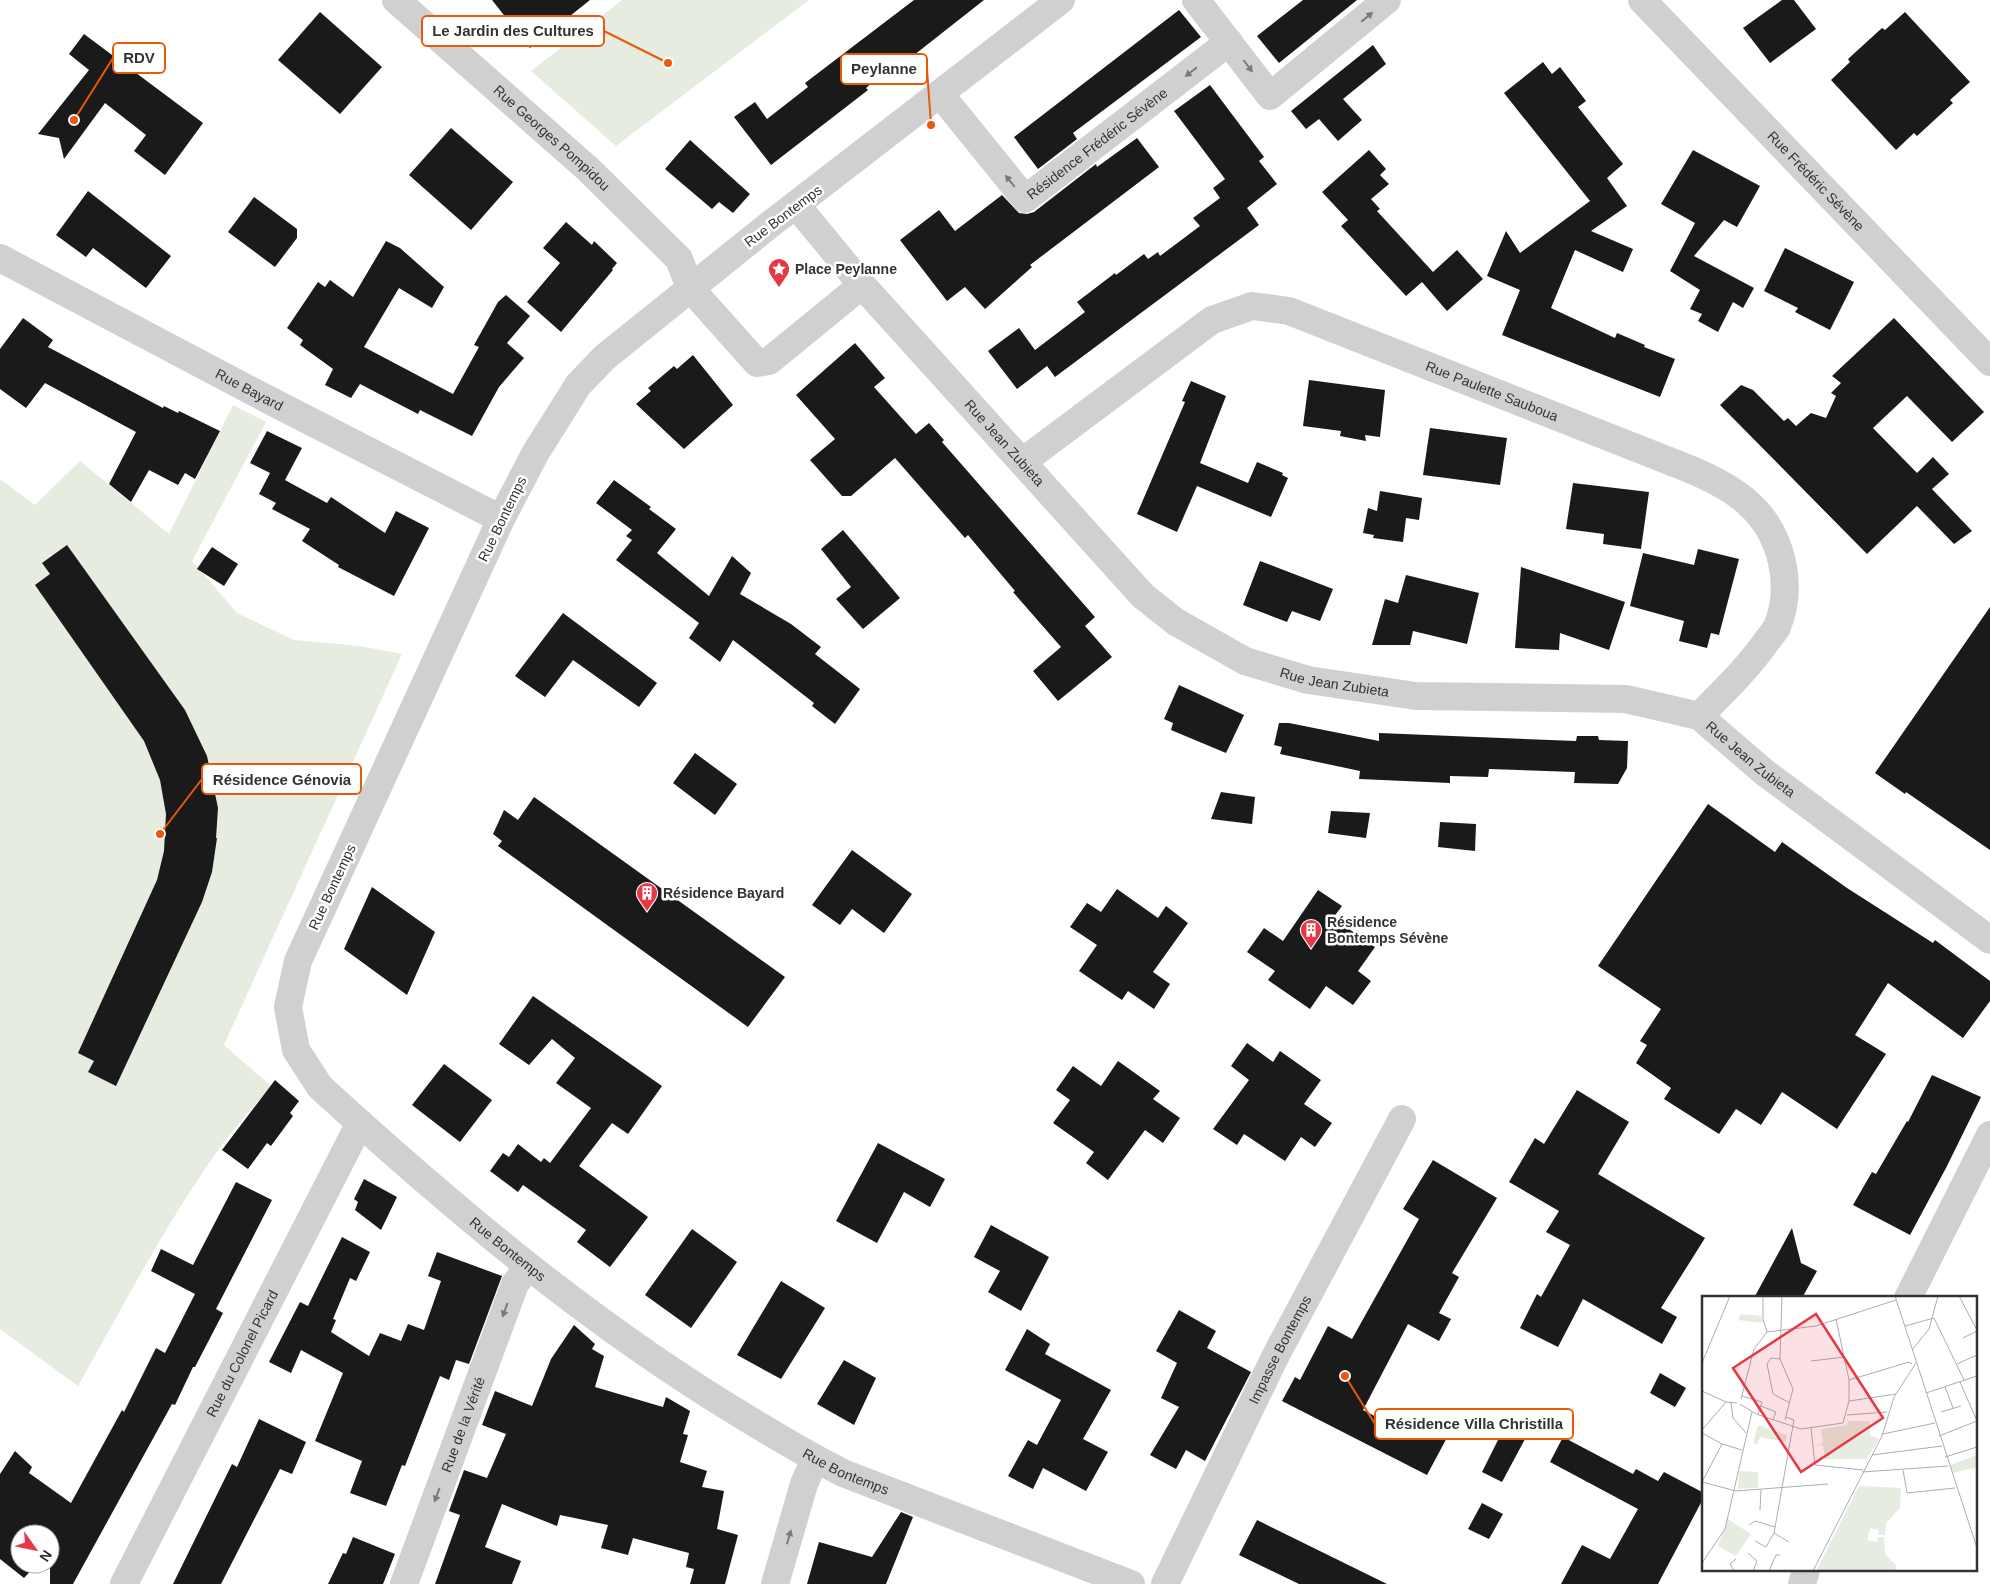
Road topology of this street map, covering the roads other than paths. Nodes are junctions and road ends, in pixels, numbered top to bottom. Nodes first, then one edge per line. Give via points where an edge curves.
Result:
1 (396, 0) edge
2 (1061, 0) edge
3 (1196, 0) edge
4 (1387, 0) edge
5 (1642, 0) edge
6 (1229, 42) junction
7 (940, 94) junction
8 (797, 206) junction
9 (0, 258) edge
10 (862, 285) junction
11 (690, 288) junction
12 (1990, 362) edge
13 (1022, 462) junction
14 (501, 519) junction
15 (1700, 716) junction
16 (1990, 940) edge
17 (1402, 1119) dead end
18 (360, 1123) junction
19 (1990, 1136) edge
20 (528, 1267) junction
21 (1909, 1296) edge
22 (815, 1459) junction
23 (124, 1584) edge
24 (404, 1584) edge
25 (775, 1584) edge
26 (1131, 1584) edge
27 (1165, 1584) edge

1 - 11 street, Rue Georges Pompidou via 588,169 679,259
2 - 7 street, Rue Bontemps
3 - 6 street
6 -> 4 street via 1270,96
5 - 12 street, Rue Frédéric Sévène
6 -> 7 street, Résidence Frédéric Sévène via 1025,199
7 - 8 street, Rue Bontemps
8 - 10 street, Rue Jean Zubieta
8 - 11 street, Rue Bontemps
9 - 14 street, Rue Bayard
10 - 11 street via 769,361 757,363
10 - 13 street, Rue Jean Zubieta
11 - 14 street, Rue Bontemps via 605,357 578,385 536,452
13 - 15 street, Rue Jean Zubieta via 1143,596 1176,622 1245,661 1308,680 1416,696 1626,699
13 - 15 street, Rue Paulette Sauboua via 1212,320 1252,306 1289,311 1687,468 1716,481 1749,504 1764,520 1785,568 1784,600 1776,628 1754,659
14 - 18 street, Rue Bontemps via 298,962 288,1006 296,1050 320,1087
15 - 16 street, Rue Jean Zubieta via 1764,772
17 - 27 street, Impasse Bontemps via 1276,1355
18 - 20 street, Rue Bontemps
18 - 23 street, Rue du Colonel Picard
19 - 21 street
20 - 22 street, Rue Bontemps via 624,1340
20 -> 24 street, Rue de la Vérité via 515,1284
25 -> 22 street via 804,1484
22 - 26 street, Rue Bontemps via 843,1473

